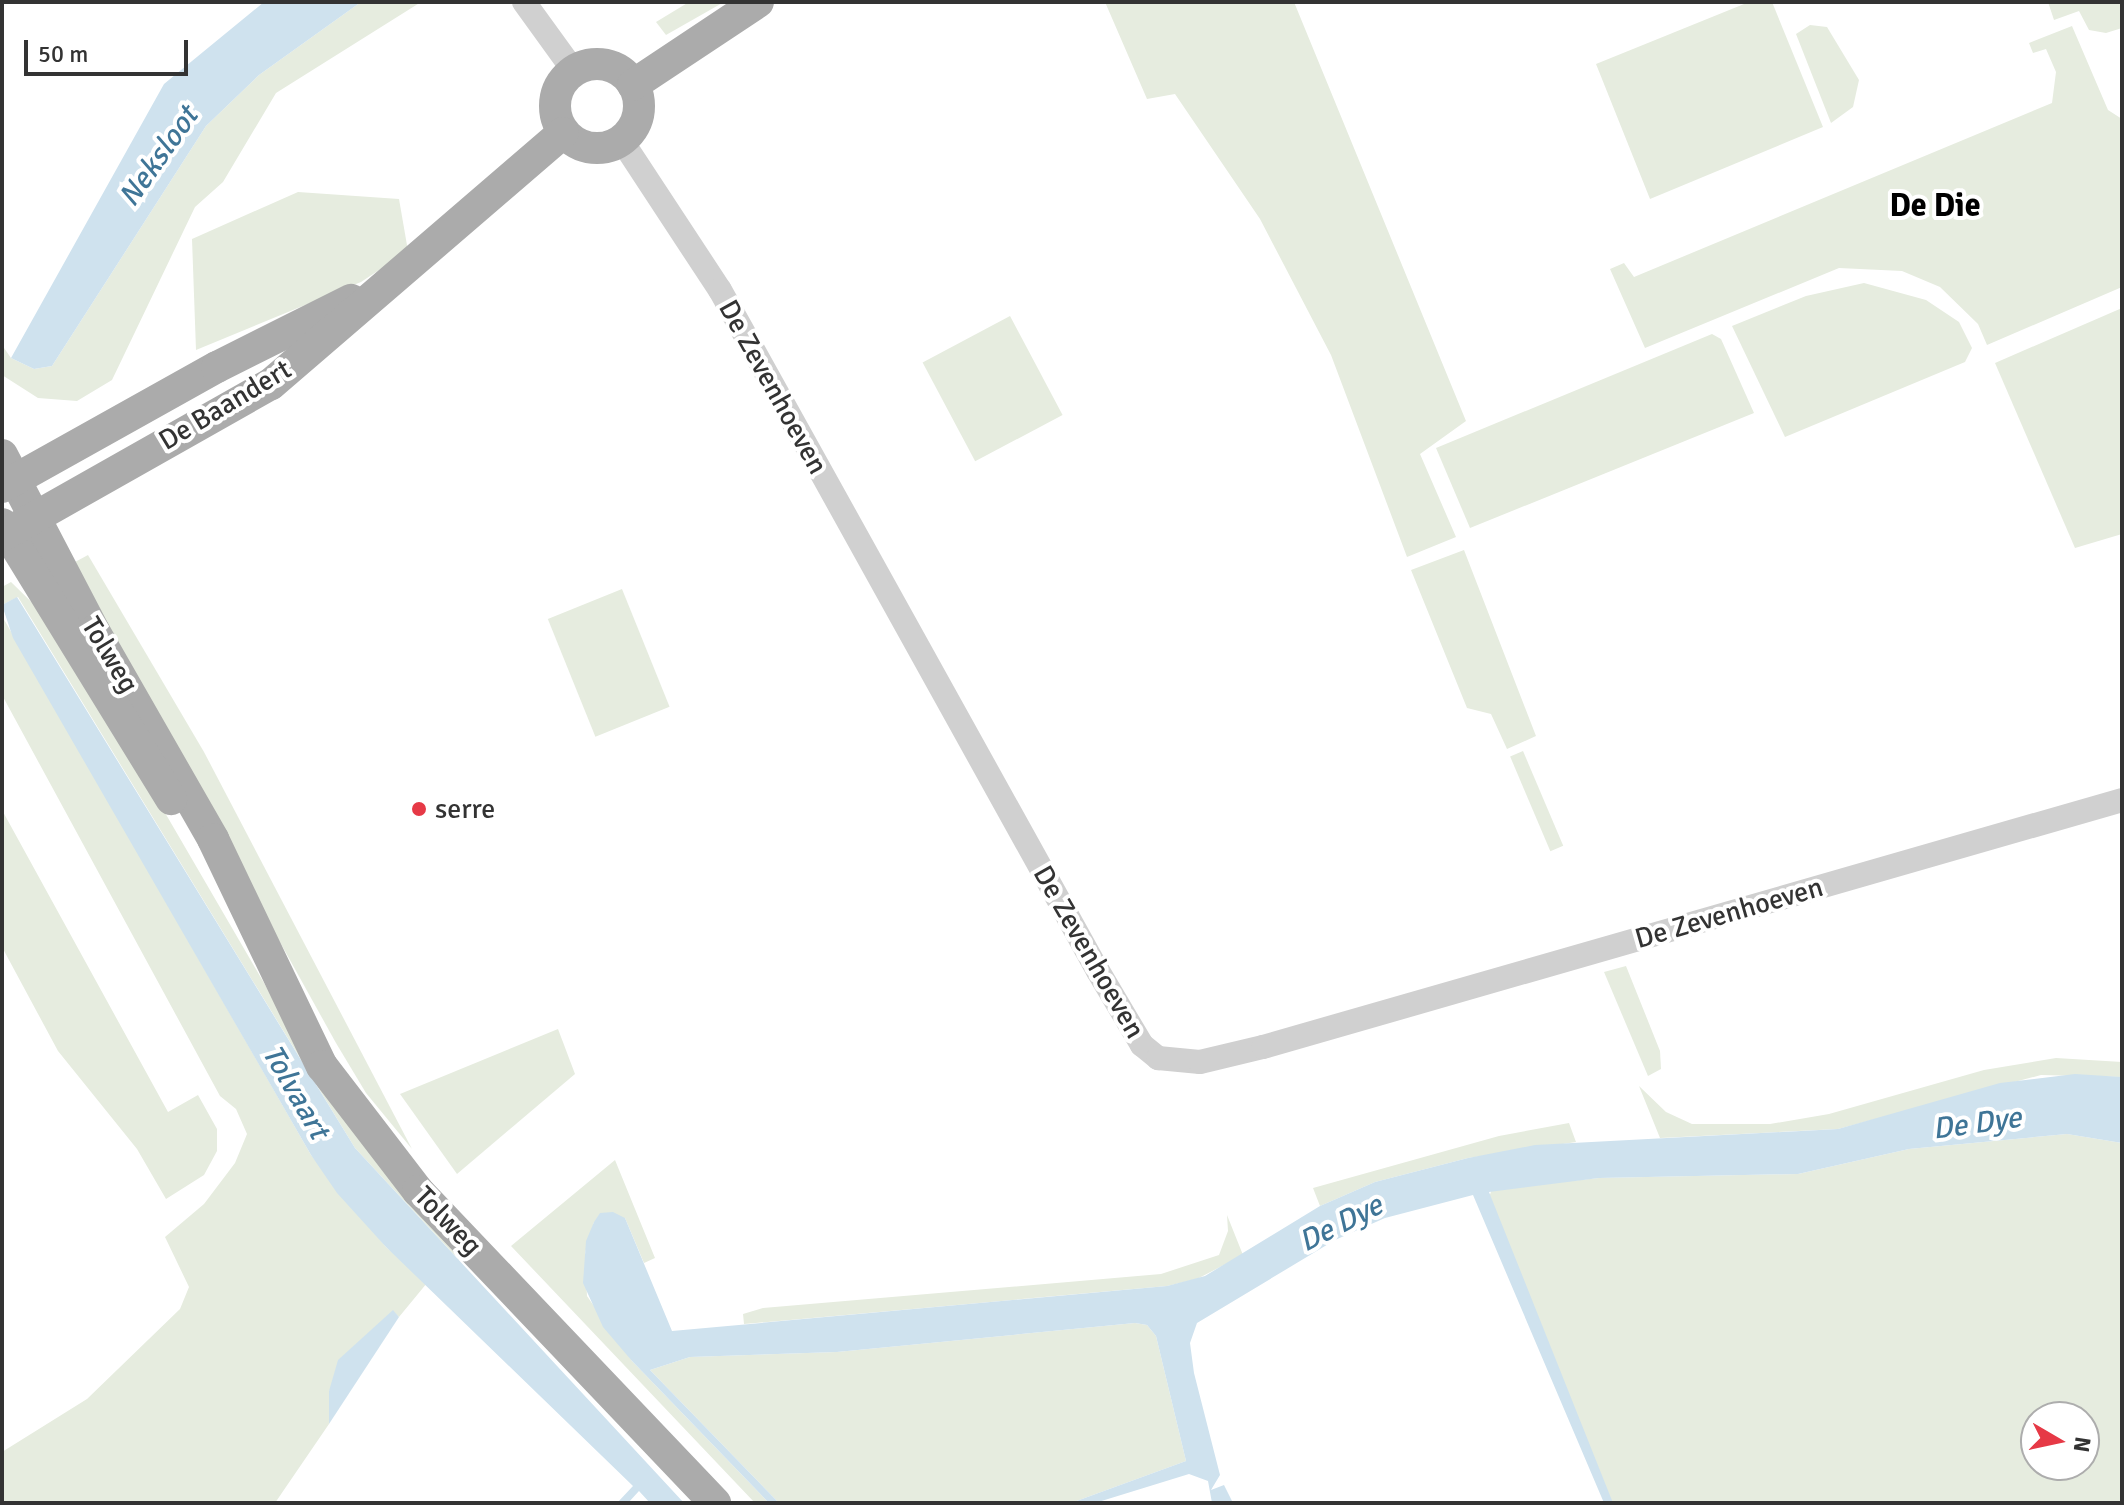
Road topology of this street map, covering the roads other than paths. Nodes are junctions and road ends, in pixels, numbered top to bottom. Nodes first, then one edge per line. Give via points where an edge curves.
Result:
1 (524, 2) edge
2 (758, 2) edge
3 (574, 71) junction
4 (633, 85) junction
5 (563, 133) junction
6 (622, 141) junction
7 (401, 275) junction
8 (7, 474) edge
9 (35, 515) junction
10 (4, 531) edge
11 (2122, 800) edge
12 (238, 898) junction
13 (715, 1503) edge

1 - 3 street
2 - 4 main road
3 - 4 main road via 599,64 613,67
3 - 5 main road via 556,93 556,120
4 - 6 main road via 638,115
5 - 6 main road via 597,149
5 - 7 main road, De Baandert
6 - 11 street, De Zevenhoeven via 720,290 1098,971 1142,1045 1158,1058 1200,1062 1263,1047
7 - 8 main road, De Baandert
7 - 9 main road, De Baandert via 271,384
8 - 9 main road, Tolweg
9 - 10 main road, De Baandert
9 - 12 main road, Tolweg via 94,631 213,839
10 - 12 main road, Tolweg via 144,759
12 - 13 main road, Tolweg via 322,1066 369,1131 418,1191

